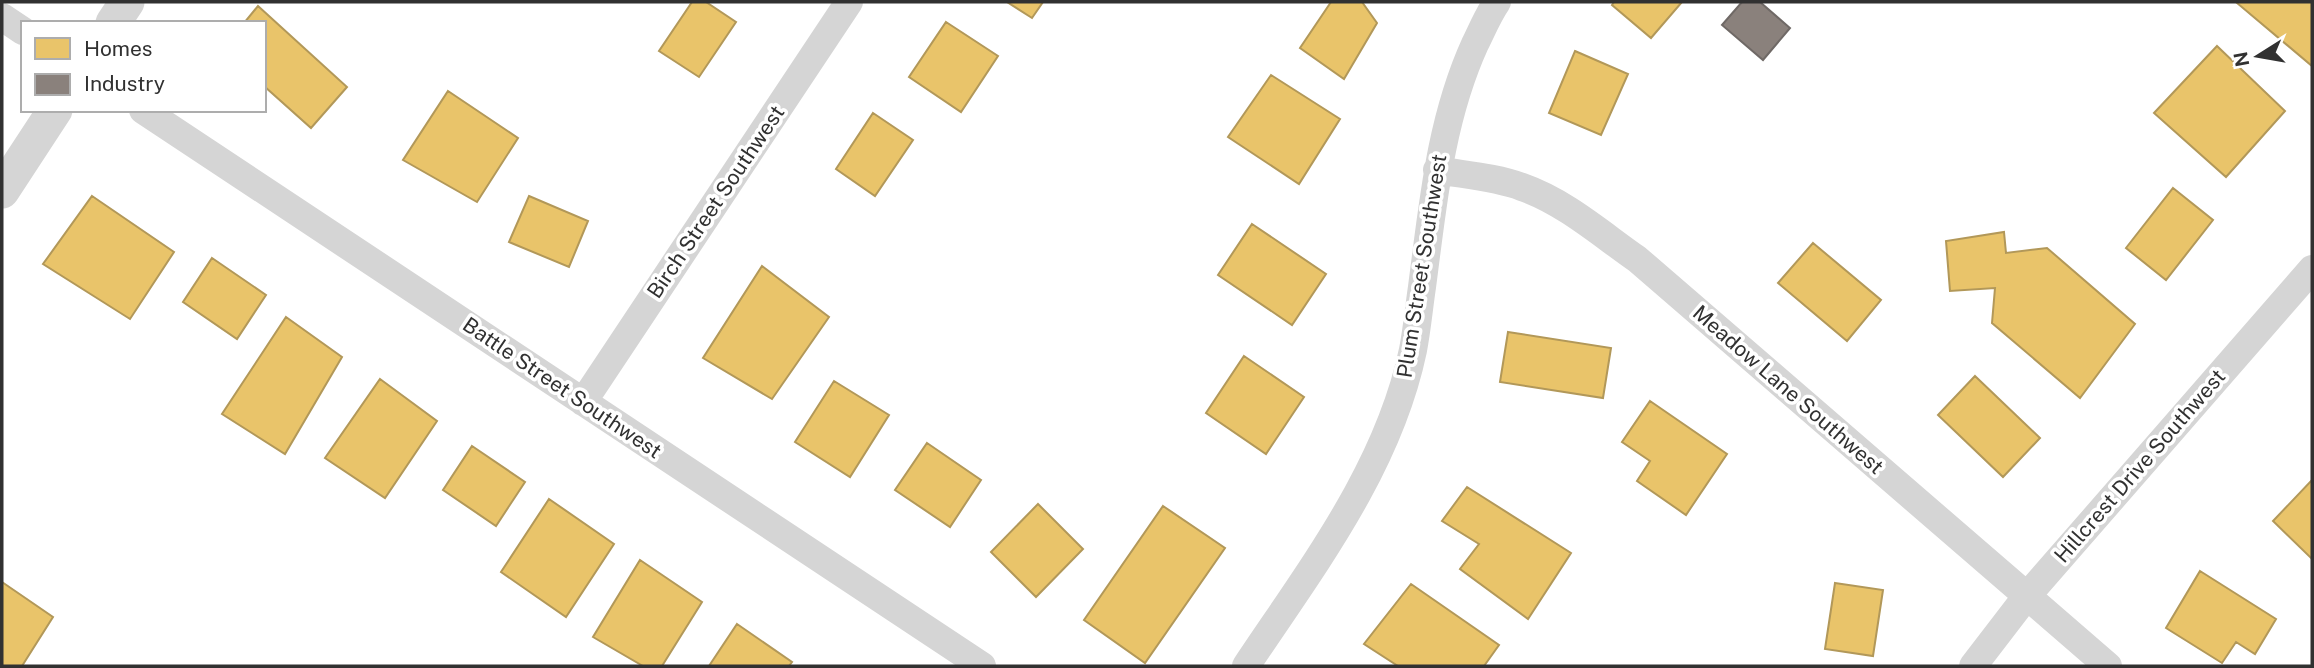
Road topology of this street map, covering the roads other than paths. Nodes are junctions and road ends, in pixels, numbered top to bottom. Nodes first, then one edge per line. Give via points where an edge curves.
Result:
1 (127, 2) edge
2 (849, 2) edge
3 (1497, 2) edge
4 (2, 17) edge
5 (114, 21) edge
6 (21, 30) edge
7 (54, 112) edge
8 (146, 112) edge
9 (1437, 170) junction
10 (2, 191) edge
11 (2312, 269) edge
12 (583, 402) junction
13 (2026, 597) junction
14 (982, 666) edge
15 (1246, 666) edge
16 (1973, 666) edge
17 (2108, 666) edge

1 - 5 street
2 - 12 street, Birch Street Southwest
3 - 9 street, Plum Street Southwest via 1463,72
4 - 6 street
7 - 10 street
8 - 12 street, Battle Street Southwest
9 - 13 street, Meadow Lane Southwest via 1523,187 1560,205 1637,259
9 - 15 street, Plum Street Southwest via 1413,350 1394,418 1366,482
11 - 13 street, Hillcrest Drive Southwest
12 - 14 street, Battle Street Southwest
13 - 16 street, Hillcrest Drive Southwest
13 - 17 street, Meadow Lane Southwest

